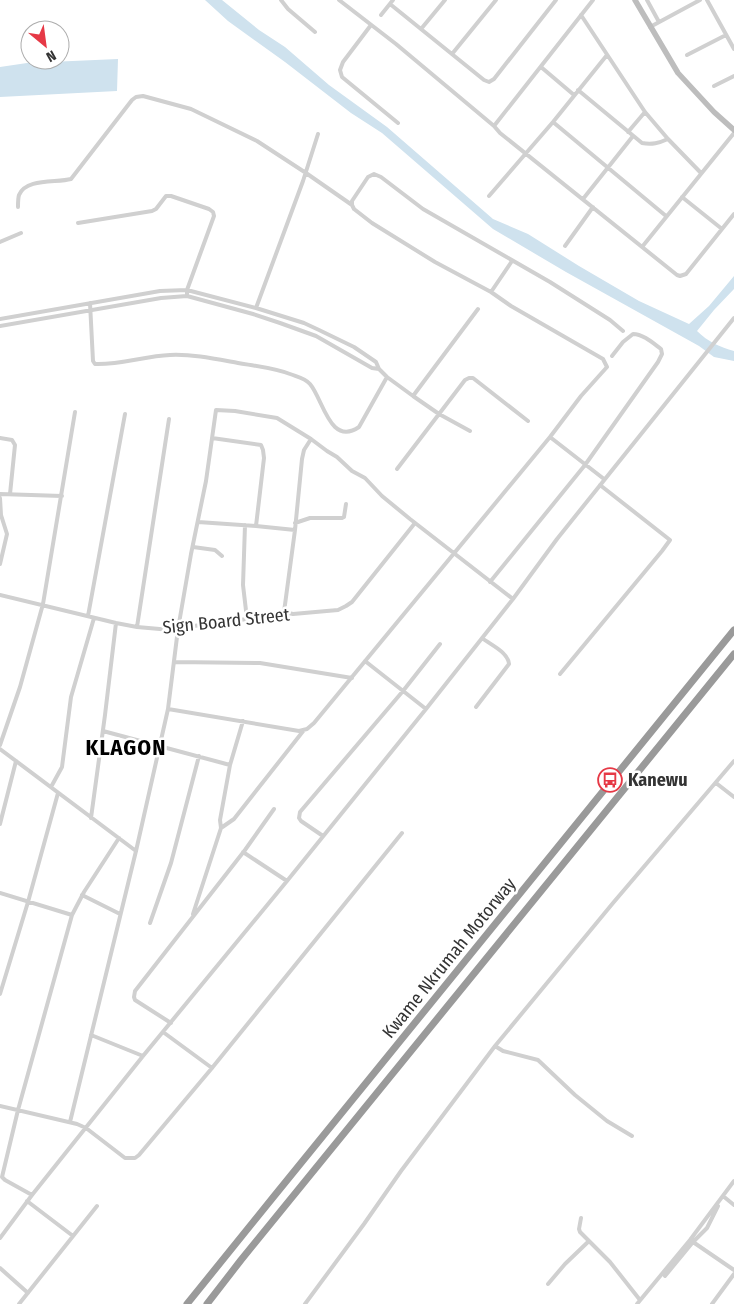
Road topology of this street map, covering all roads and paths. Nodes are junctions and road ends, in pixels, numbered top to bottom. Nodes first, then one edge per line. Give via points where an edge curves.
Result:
1 (281, 0) edge
2 (339, 0) edge
3 (393, 0) edge
4 (446, 0) edge
5 (496, 0) edge
6 (556, 0) edge
7 (593, 0) edge
8 (635, 0) edge
9 (647, 0) edge
10 (700, 0) edge
11 (707, 0) edge
12 (695, 1) edge
13 (390, 4) junction
14 (581, 15) junction
15 (381, 16) dead end
16 (659, 22) junction
17 (371, 25) junction
18 (650, 27) junction
19 (421, 29) junction
20 (315, 32) dead end
21 (726, 35) junction
22 (734, 49) edge
23 (452, 54) junction
24 (607, 55) junction
25 (687, 55) dead end
26 (541, 67) junction
27 (734, 76) edge
28 (714, 86) dead end
29 (578, 90) junction
30 (574, 95) junction
31 (645, 112) junction
32 (553, 122) junction
33 (398, 123) dead end
34 (494, 126) junction
35 (628, 132) junction
36 (734, 132) edge
37 (318, 134) dead end
38 (633, 136) junction
39 (668, 139) junction
40 (527, 154) junction
41 (608, 168) junction
42 (306, 173) junction
43 (701, 173) junction
44 (489, 196) dead end
45 (682, 197) junction
46 (583, 199) junction
47 (352, 205) junction
48 (18, 207) dead end
49 (593, 207) junction
50 (734, 214) edge
51 (666, 216) junction
52 (78, 223) dead end
53 (722, 229) junction
54 (21, 233) dead end
55 (0, 242) edge
56 (565, 246) dead end
57 (642, 247) junction
58 (512, 261) junction
59 (187, 290) junction
60 (491, 292) junction
61 (186, 296) junction
62 (90, 303) junction
63 (256, 308) junction
64 (478, 309) dead end
65 (91, 310) junction
66 (734, 318) edge
67 (0, 319) edge
68 (0, 326) edge
69 (623, 330) dead end
70 (612, 356) dead end
71 (379, 369) junction
72 (387, 377) junction
73 (413, 396) junction
74 (74, 412) dead end
75 (124, 414) dead end
76 (439, 414) junction
77 (169, 419) dead end
78 (528, 421) dead end
79 (470, 431) dead end
80 (550, 436) junction
81 (0, 438) edge
82 (212, 438) junction
83 (311, 439) junction
84 (585, 465) junction
85 (397, 469) dead end
86 (604, 479) junction
87 (600, 485) junction
88 (0, 494) edge
89 (10, 494) junction
90 (62, 496) junction
91 (0, 498) edge
92 (346, 504) dead end
93 (198, 522) junction
94 (295, 523) junction
95 (415, 523) junction
96 (244, 526) junction
97 (256, 526) junction
98 (295, 530) junction
99 (193, 547) junction
100 (454, 553) junction
101 (222, 556) dead end
102 (0, 564) edge
103 (490, 582) junction
104 (0, 595) edge
105 (513, 599) junction
106 (43, 604) junction
107 (284, 612) junction
108 (88, 616) junction
109 (94, 618) junction
110 (247, 619) junction
111 (116, 623) junction
112 (137, 627) junction
113 (178, 629) junction
114 (734, 630) edge
115 (482, 638) junction
116 (440, 644) dead end
117 (734, 654) edge
118 (365, 661) junction
119 (174, 662) junction
120 (560, 674) dead end
121 (352, 678) junction
122 (403, 691) junction
123 (476, 707) dead end
124 (168, 709) junction
125 (426, 709) junction
126 (243, 721) junction
127 (304, 730) junction
128 (103, 731) junction
129 (0, 745) edge
130 (159, 747) junction
131 (0, 749) edge
132 (199, 756) junction
133 (16, 761) junction
134 (734, 761) edge
135 (230, 765) junction
136 (716, 783) junction
137 (51, 788) junction
138 (58, 793) junction
139 (734, 797) edge
140 (274, 809) dead end
141 (91, 818) junction
142 (0, 823) edge
143 (221, 828) junction
144 (402, 833) dead end
145 (323, 836) junction
146 (119, 838) junction
147 (136, 851) junction
148 (243, 852) junction
149 (287, 882) junction
150 (0, 893) edge
151 (82, 895) junction
152 (28, 902) junction
153 (120, 914) junction
154 (72, 915) junction
155 (192, 917) junction
156 (150, 923) dead end
157 (0, 994) edge
158 (171, 1023) junction
159 (163, 1032) junction
160 (91, 1035) junction
161 (495, 1046) junction
162 (142, 1056) junction
163 (212, 1068) junction
164 (0, 1106) edge
165 (18, 1110) junction
166 (70, 1122) junction
167 (86, 1128) junction
168 (632, 1136) dead end
169 (734, 1182) edge
170 (32, 1195) junction
171 (723, 1196) junction
172 (28, 1201) junction
173 (734, 1205) edge
174 (97, 1206) dead end
175 (581, 1218) dead end
176 (73, 1236) junction
177 (0, 1238) edge
178 (589, 1241) junction
179 (691, 1241) junction
180 (0, 1268) edge
181 (734, 1272) edge
182 (665, 1276) dead end
183 (548, 1284) dead end
184 (28, 1293) junction
185 (638, 1302) edge
186 (713, 1302) edge
187 (19, 1304) edge
188 (187, 1304) edge
189 (207, 1304) edge
190 (305, 1304) edge
191 (721, 1304) edge

1 - 20 street
2 - 17 street
3 - 13 street
4 - 19 street
5 - 23 street
6 - 23 street via 489,82
7 - 14 street
8 - 18 street
9 - 16 street
10 - 12 street
11 - 21 street
12 - 16 street
13 - 15 street
13 - 19 street
14 - 24 street
14 - 26 street
16 - 18 street
17 - 33 street via 340,70 342,77
17 - 34 street
18 - 36 street via 678,73
19 - 23 street
21 - 22 street
21 - 25 street
24 - 29 street
24 - 31 street
26 - 30 street
26 - 34 street
27 - 28 street
29 - 30 street
29 - 35 street
30 - 32 street
31 - 35 street
31 - 39 street
32 - 40 street
32 - 41 street
34 - 40 street
35 - 38 street
36 - 43 street
37 - 42 street
38 - 39 street via 647,144
38 - 41 street
39 - 43 street
40 - 44 street
40 - 46 street
41 - 46 street
41 - 51 street
42 - 47 street
42 - 48 street via 257,141 191,109 143,96 132,100 71,179 36,183 24,188
42 - 63 street
43 - 45 street
45 - 51 street
45 - 53 street
46 - 49 street
47 - 58 street via 368,177 374,174 422,209
47 - 60 street via 372,224
49 - 56 street
49 - 57 street
50 - 53 street
51 - 57 street
52 - 59 street via 156,209 166,196 209,209 214,216
53 - 57 street via 683,276 677,275
54 - 55 street
58 - 60 street
58 - 69 street via 588,305
59 - 61 street
59 - 62 street via 160,291
59 - 63 street
60 - 80 street via 603,359 607,367
61 - 65 street
61 - 71 street via 316,336
62 - 65 street
62 - 67 street
63 - 71 street via 320,330 354,347 376,362
64 - 73 street
65 - 68 street
65 - 72 street via 95,364 170,355 279,370 305,379 328,419 337,429 348,433 359,427
66 - 86 street
70 - 84 street via 633,334 653,343 662,354
71 - 72 street
72 - 73 street
73 - 76 street
74 - 90 street
75 - 108 street
76 - 78 street via 465,380 473,378
76 - 79 street
76 - 85 street
77 - 112 street
80 - 84 street
80 - 100 street
81 - 89 street via 12,440 15,445
82 - 83 street via 216,410 277,418
82 - 93 street
82 - 97 street via 261,445 264,458
83 - 94 street via 302,459
83 - 95 street via 365,478
84 - 86 street
84 - 103 street
86 - 87 street
87 - 105 street
87 - 120 street via 670,540
88 - 89 street
89 - 90 street
90 - 106 street
91 - 102 street via 7,534
92 - 94 street via 342,518 310,518
93 - 96 street
93 - 99 street
94 - 98 street
95 - 100 street
95 - 107 street, Sign Board Street via 352,602 338,610
96 - 97 street
96 - 110 street via 243,585
97 - 98 street
98 - 107 street
99 - 101 street via 214,550
99 - 113 street
100 - 103 street
100 - 118 street
103 - 105 street
104 - 106 street, Sign Board Street
105 - 115 street
106 - 108 street, Sign Board Street
106 - 129 street
107 - 110 street, Sign Board Street
108 - 109 street, Sign Board Street
109 - 111 street, Sign Board Street
109 - 137 street via 71,697 62,767
110 - 113 street, Sign Board Street
111 - 112 street, Sign Board Street
111 - 128 street
112 - 113 street, Sign Board Street
113 - 119 street
114 - 188 highway, Kwame Nkrumah Motorway
115 - 123 street via 506,656 509,664
115 - 125 street
116 - 122 street
117 - 189 highway, Kwame Nkrumah Motorway
118 - 121 street
118 - 122 street
119 - 121 street via 260,663
119 - 124 street
121 - 127 street via 314,723
122 - 125 street
122 - 145 street via 300,812 299,818
124 - 126 street
124 - 130 street
125 - 145 street
126 - 127 street
126 - 135 street
127 - 143 street via 234,819
128 - 130 street
128 - 141 street
130 - 132 street
130 - 147 street
131 - 133 street
132 - 135 street
132 - 156 street via 171,863
133 - 137 street
133 - 142 street
134 - 136 street
135 - 143 street
136 - 139 street
136 - 161 street
137 - 138 street
138 - 141 street
138 - 152 street
140 - 148 street
141 - 146 street
143 - 155 street
144 - 163 street
145 - 149 street
146 - 147 street
146 - 151 street
147 - 153 street
148 - 149 street
148 - 155 street
149 - 158 street
150 - 152 street
151 - 153 street
151 - 154 street
152 - 154 street
152 - 157 street
153 - 160 street
154 - 165 street
155 - 158 street via 134,994 135,1000
158 - 159 street
159 - 162 street
159 - 163 street
160 - 162 street
160 - 166 street
161 - 168 street via 538,1060 607,1121
161 - 190 street
162 - 167 street
163 - 167 street via 135,1158 125,1158
164 - 165 street
165 - 166 street
165 - 170 street via 2,1176
166 - 167 street
167 - 170 street
169 - 171 street
170 - 172 street
171 - 173 street
171 - 179 street
172 - 176 street
172 - 177 street
174 - 176 street
175 - 178 street via 580,1232
176 - 184 street
178 - 183 street
178 - 185 street via 610,1262
179 - 181 street
179 - 182 street
179 - 185 street
180 - 184 street
181 - 186 street
184 - 187 street
186 - 191 street

